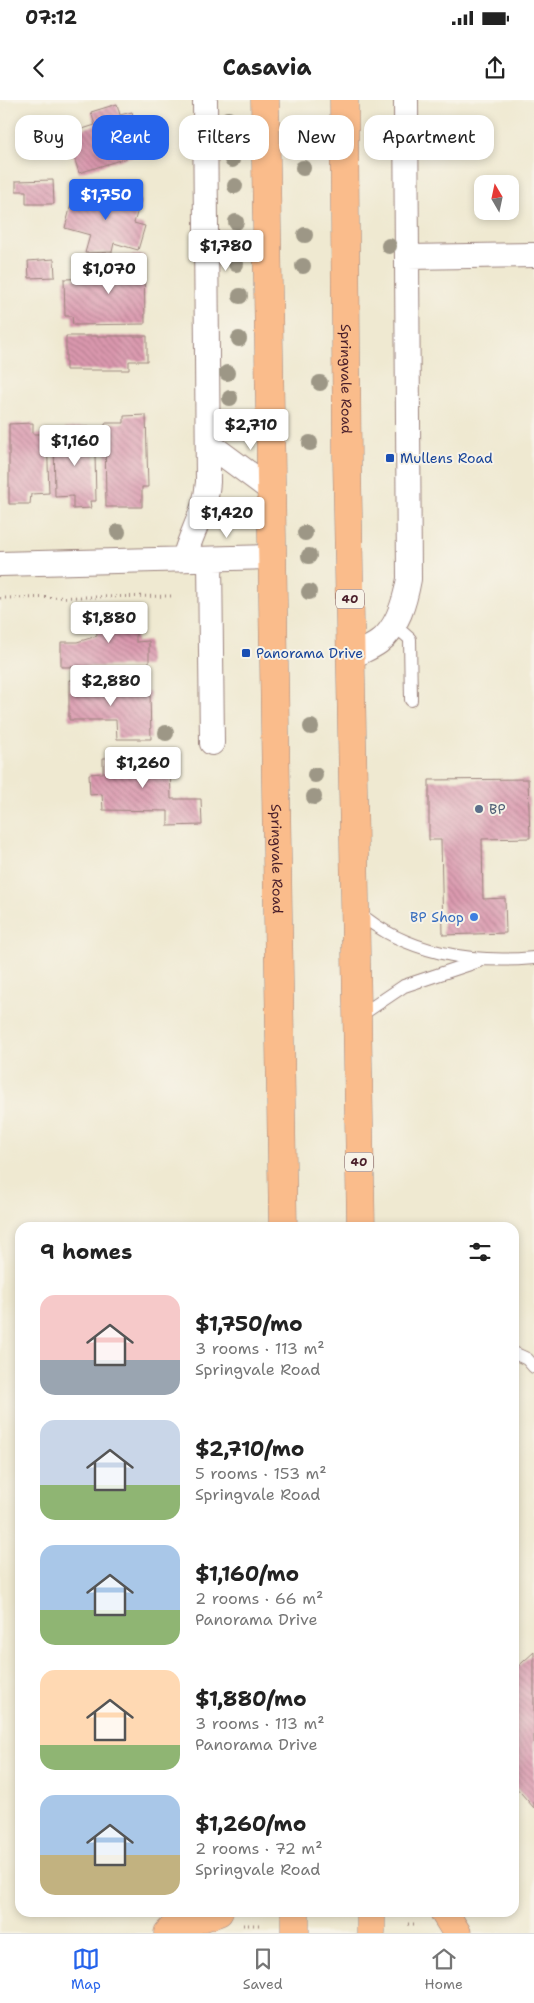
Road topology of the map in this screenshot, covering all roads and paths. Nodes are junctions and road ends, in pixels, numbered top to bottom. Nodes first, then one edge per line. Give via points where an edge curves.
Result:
1 (204, 100) edge
2 (265, 100) edge
3 (344, 100) edge
4 (406, 100) edge
5 (534, 255) edge
6 (408, 257) junction
7 (209, 444) junction
8 (270, 489) junction
9 (272, 557) junction
10 (184, 559) junction
11 (210, 559) junction
12 (0, 564) edge
13 (172, 596) dead end
14 (0, 598) edge
15 (394, 625) junction
16 (351, 657) junction
17 (411, 700) dead end
18 (212, 743) dead end
19 (354, 908) junction
20 (534, 958) edge
21 (482, 960) junction
22 (356, 1018) junction
23 (283, 1222) edge
24 (361, 1222) edge
25 (519, 1355) edge
26 (534, 1366) edge
27 (205, 1917) edge
28 (295, 1917) edge
29 (370, 1917) edge
30 (447, 1917) edge
31 (168, 1933) edge
32 (295, 1933) edge
33 (371, 1933) edge
34 (457, 1933) edge

1 - 7 street
2 - 8 highway, Springvale Road
3 - 16 highway, Springvale Road / 40
4 - 6 street
5 - 6 street
6 - 15 street via 409,579
7 - 8 street
7 - 10 street via 205,504 191,533
8 - 9 highway, Springvale Road
9 - 11 street
9 - 23 highway, Springvale Road
10 - 11 street
10 - 12 street
11 - 18 street
13 - 14 path
15 - 16 street via 379,642
15 - 17 lane via 410,639
16 - 19 highway, Springvale Road / 40
19 - 21 lane via 373,925 399,940 421,948
19 - 22 highway, Springvale Road / 40
20 - 21 lane
21 - 22 lane via 404,986
22 - 24 highway, Springvale Road / 40
25 - 26 lane
27 - 31 highway
28 - 32 highway
29 - 33 highway
30 - 34 highway

